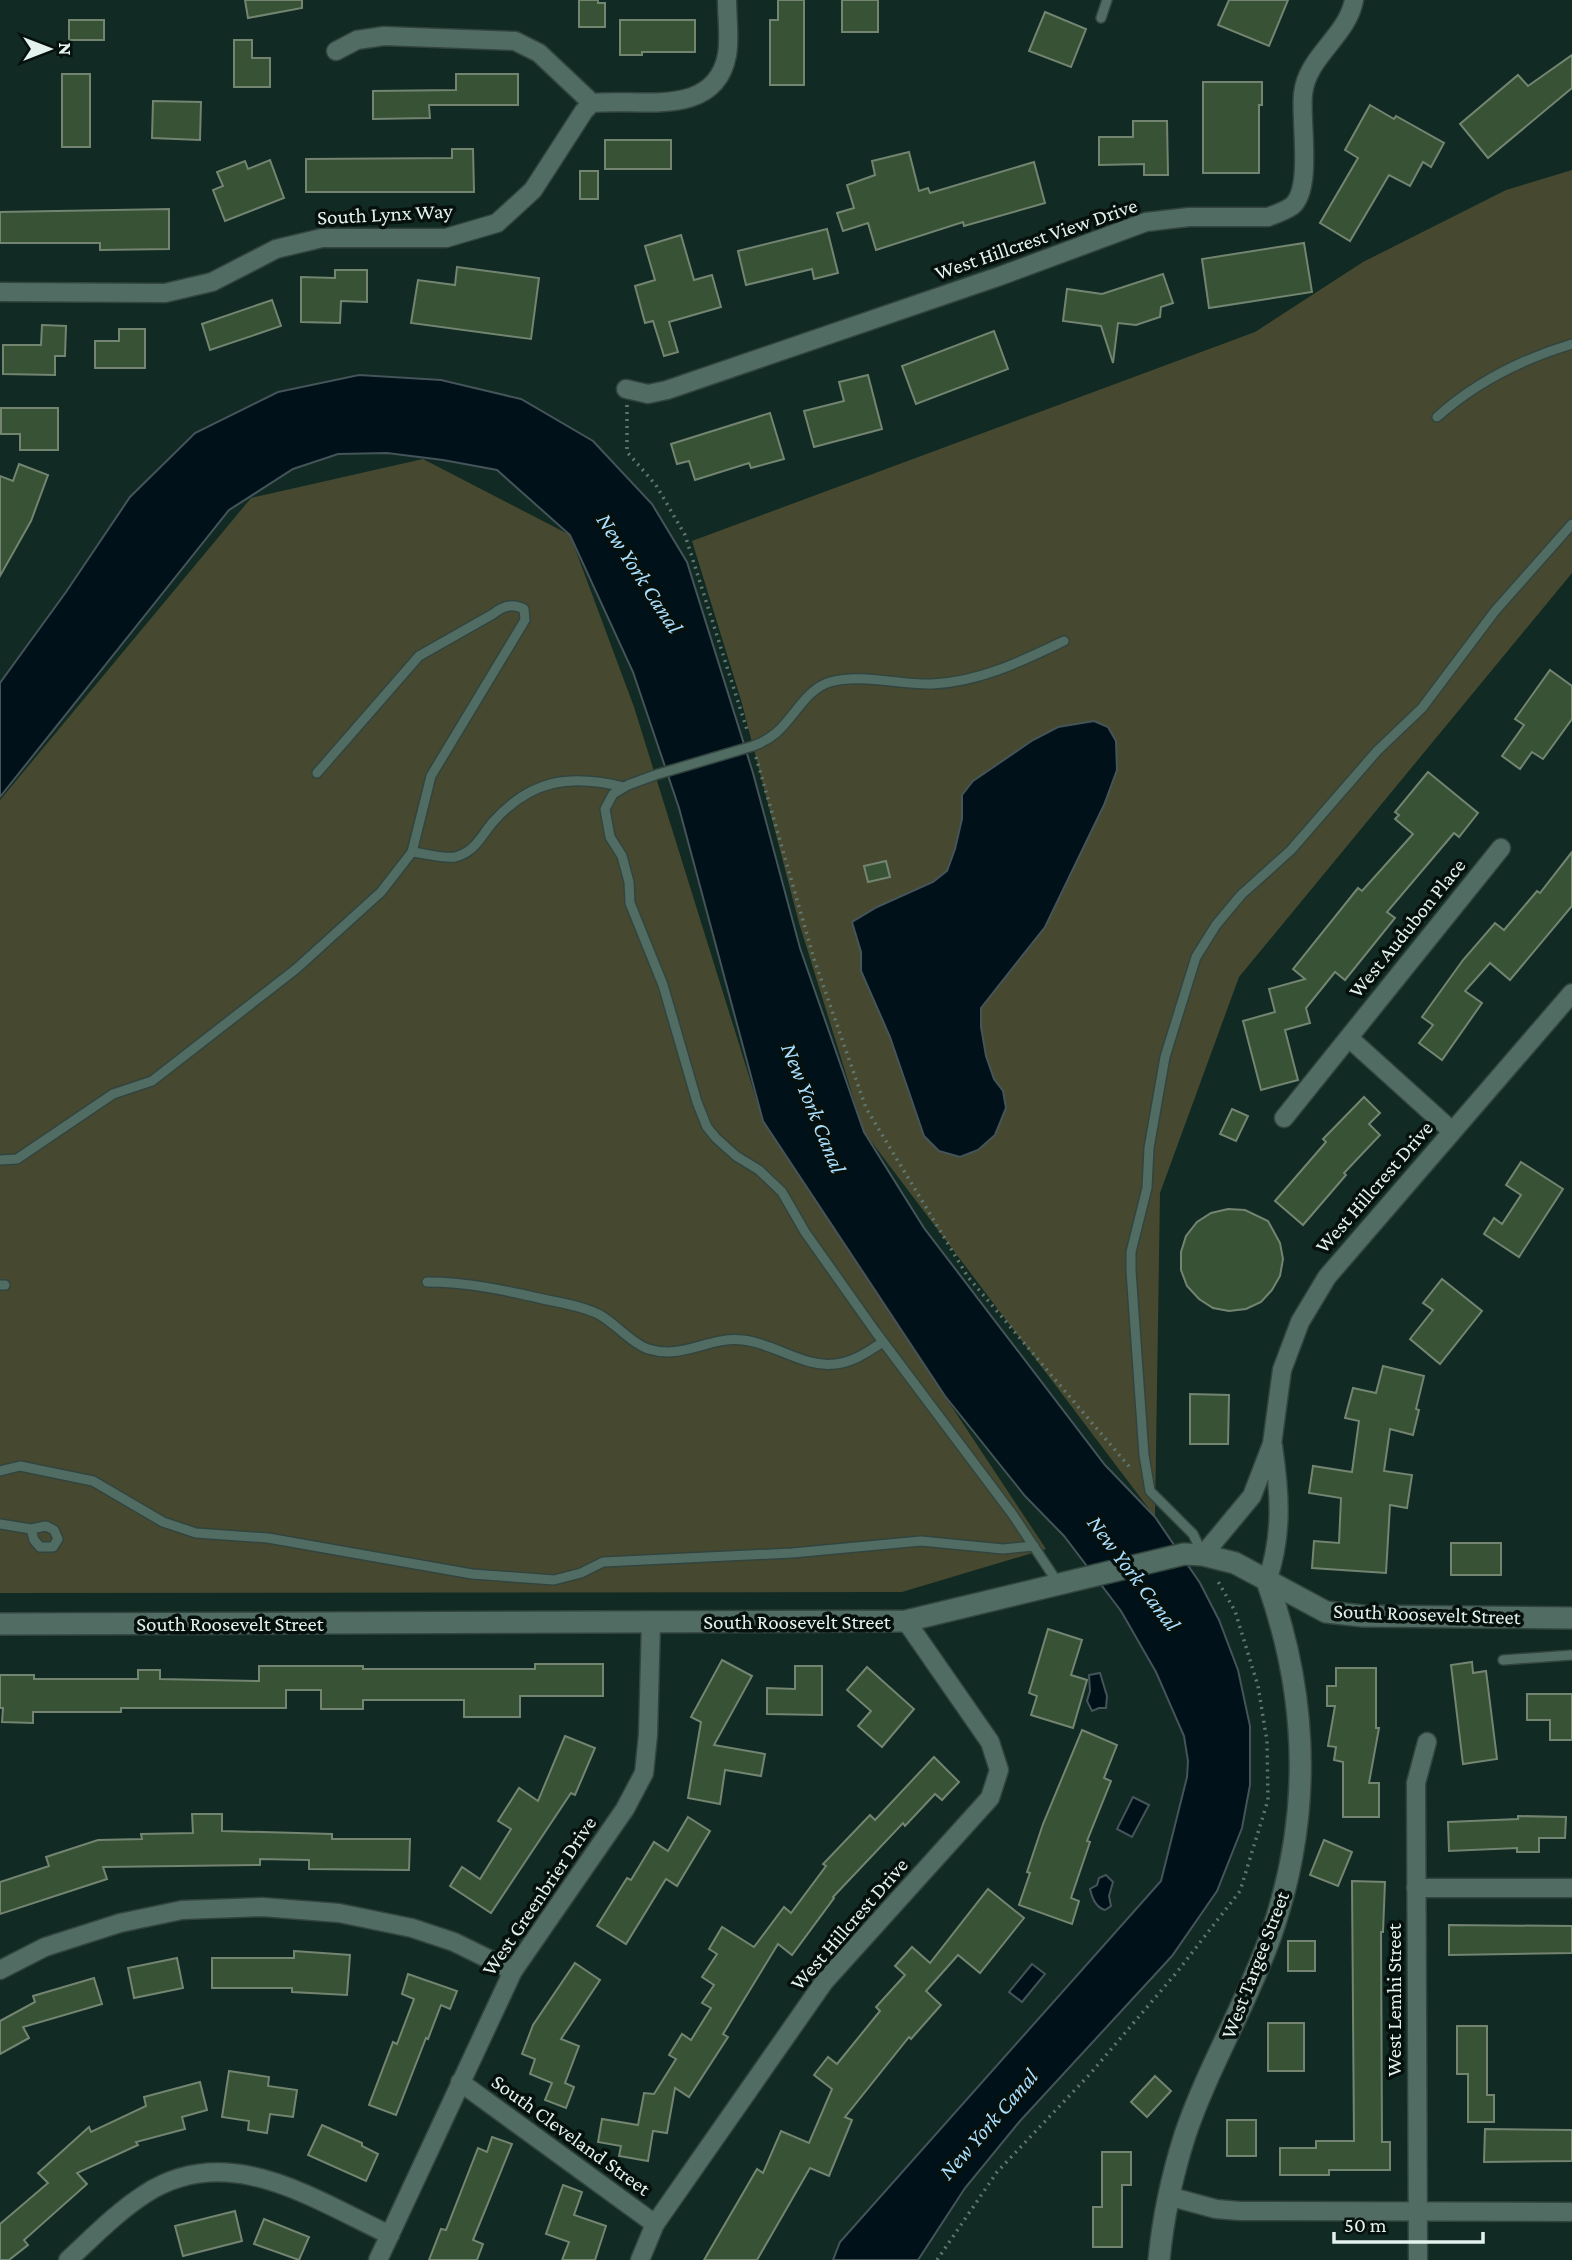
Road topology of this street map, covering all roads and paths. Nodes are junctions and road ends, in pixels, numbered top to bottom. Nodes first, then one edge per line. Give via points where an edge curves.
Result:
1 (727, 0) edge
2 (1107, 0) edge
3 (1354, 0) edge
4 (1101, 18) dead end
5 (336, 51) dead end
6 (592, 103) junction
7 (0, 292) edge
8 (1572, 344) edge
9 (626, 389) joint
10 (1437, 417) dead end
11 (1572, 524) edge
12 (1064, 641) dead end
13 (317, 773) dead end
14 (624, 787) junction
15 (1501, 848) dead end
16 (412, 852) junction
17 (1572, 993) edge
18 (1349, 1038) junction
19 (1284, 1118) dead end
20 (1452, 1131) junction
21 (0, 1160) edge
22 (427, 1282) dead end
23 (883, 1342) junction
24 (1272, 1444) junction
25 (0, 1471) edge
26 (1150, 1491) junction
27 (0, 1524) edge
28 (31, 1529) dead end
29 (1034, 1546) junction
30 (1193, 1555) junction
31 (1267, 1581) junction
32 (1066, 1582) junction
33 (1572, 1618) edge
34 (906, 1621) junction
35 (650, 1622) junction
36 (0, 1625) edge
37 (1572, 1655) edge
38 (1503, 1660) dead end
39 (1427, 1742) dead end
40 (1416, 1888) junction
41 (1572, 1888) edge
42 (0, 1970) edge
43 (513, 1971) junction
44 (460, 2082) junction
45 (1168, 2196) junction
46 (1418, 2210) junction
47 (1572, 2211) edge
48 (655, 2224) junction
49 (390, 2235) junction
50 (68, 2260) edge
51 (378, 2260) edge
52 (640, 2260) edge
53 (937, 2260) edge
54 (1159, 2260) edge
55 (1418, 2260) edge

1 - 6 street via 728,53 712,88 682,101
2 - 4 lane
3 - 9 street, West Hillcrest View Drive via 1334,39 1311,66 1303,93 1303,178 1294,205 1268,216 1146,222 667,390 648,394
5 - 6 street via 357,40 384,36 515,41 539,53
6 - 7 street, South Lynx Way via 533,190 497,223 446,238 323,238 276,249 212,282 165,293
8 - 10 lane via 1482,382
9 - 26 path via 627,452 656,485 685,535 814,959 866,1108 968,1277
11 - 26 lane via 1495,611 1422,708 1377,751 1291,850 1241,894 1196,957 1166,1057 1149,1148 1147,1188 1131,1252
12 - 14 lane, bridge via 1008,667 955,682 833,681 814,691 777,733 753,746
13 - 16 lane via 419,656 502,606 524,609 524,620 431,776
14 - 16 lane via 550,782 518,798 475,847 453,857
14 - 23 lane via 613,794 605,809 610,837 622,856 630,903 659,972 708,1127 782,1192
15 - 18 street, West Audubon Place
16 - 21 lane via 381,892 296,969 152,1081 113,1094 17,1159
17 - 20 street, West Hillcrest Drive
18 - 19 street, West Audubon Place
18 - 20 street
20 - 24 street, West Hillcrest Drive via 1327,1277 1300,1322 1282,1370
22 - 23 lane via 476,1284 560,1303 598,1314 646,1348 676,1353 739,1339 832,1365 853,1361
23 - 29 lane
24 - 30 street, West Hillcrest Drive via 1252,1496
24 - 31 street, West Hillcrest Drive via 1279,1489 1277,1554
25 - 29 lane via 20,1466 93,1481 163,1522 197,1533 268,1538 472,1574 554,1580 603,1562 921,1541 1003,1549
26 - 30 lane via 1193,1534
27 - 28 lane
29 - 32 lane
30 - 31 street, South Roosevelt Street via 1235,1563
30 - 32 street, South Roosevelt Street
30 - 53 path via 1235,1611 1258,1686 1267,1741 1268,1800 1240,1891 1090,2074 997,2172
31 - 33 street, South Roosevelt Street via 1326,1612
31 - 45 street, West Targee Street via 1282,1621 1298,1718 1302,1766 1299,1818 1290,1872 1271,1936 1186,2134
32 - 34 street, South Roosevelt Street
34 - 35 street, South Roosevelt Street
34 - 48 street, West Hillcrest Drive via 990,1742 999,1770 996,1785 990,1798 824,1982
35 - 36 street, South Roosevelt Street
35 - 43 street, West Greenbrier Drive via 644,1773 625,1809
37 - 38 lane
39 - 40 street, West Lemhi Street via 1416,1783
40 - 41 street
40 - 46 street, West Lemhi Street
42 - 43 street via 45,1947 120,1923 182,1910 262,1907 339,1913 412,1928 454,1942
43 - 44 street, West Greenbrier Drive
44 - 48 street, South Cleveland Street
44 - 49 street, West Greenbrier Drive
45 - 46 street via 1240,2211
45 - 54 street, West Targee Street
46 - 47 street
46 - 55 street, West Lemhi Street
48 - 52 street, West Hillcrest Drive
49 - 50 street via 273,2180 234,2171 201,2171 147,2192
49 - 51 street, West Greenbrier Drive

